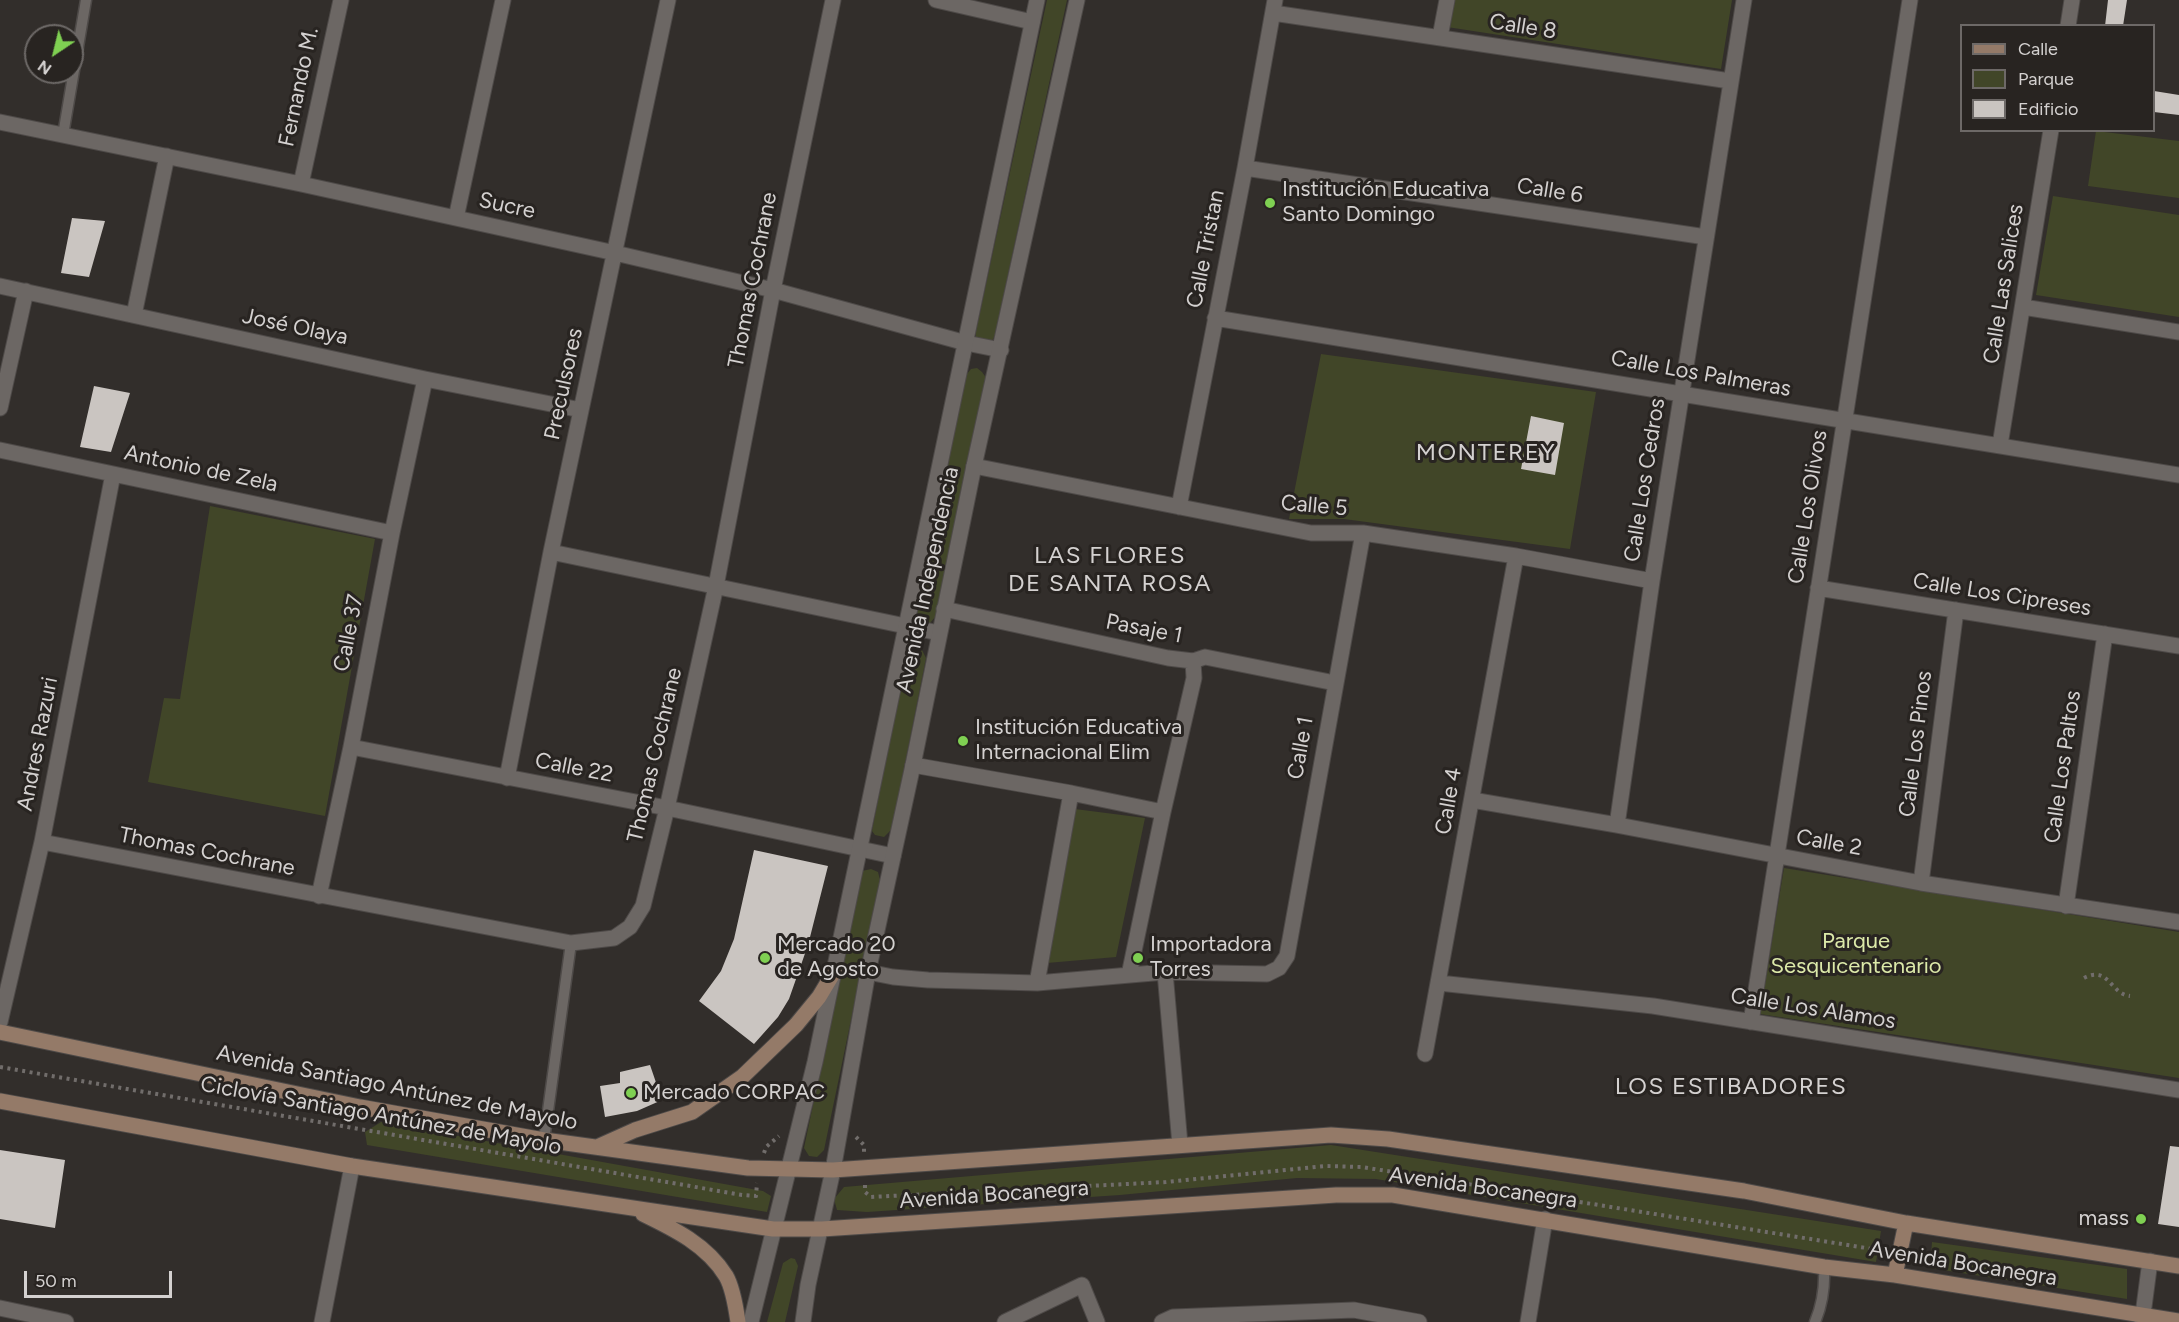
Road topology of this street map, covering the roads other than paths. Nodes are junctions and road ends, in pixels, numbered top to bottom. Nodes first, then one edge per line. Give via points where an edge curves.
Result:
1 (86, 0) edge
2 (341, 0) edge
3 (504, 0) edge
4 (668, 0) edge
5 (833, 0) edge
6 (936, 0) edge
7 (1037, 0) edge
8 (1077, 0) edge
9 (1447, 0) edge
10 (1744, 0) edge
11 (1910, 0) edge
12 (2072, 0) edge
13 (1274, 6) edge
14 (1032, 21) junction
15 (2068, 24) edge
16 (1440, 37) junction
17 (1730, 81) junction
18 (0, 122) edge
19 (2051, 132) edge
20 (63, 135) junction
21 (167, 156) junction
22 (1245, 168) junction
23 (301, 184) junction
24 (456, 218) junction
25 (1706, 237) junction
26 (615, 253) junction
27 (0, 286) edge
28 (773, 290) junction
29 (26, 291) junction
30 (2023, 307) junction
31 (134, 315) junction
32 (1215, 318) junction
33 (2179, 332) edge
34 (966, 343) junction
35 (1001, 350) junction
36 (425, 379) junction
37 (1681, 393) junction
38 (0, 408) edge
39 (581, 410) junction
40 (1844, 421) junction
41 (2000, 445) junction
42 (0, 450) edge
43 (974, 466) junction
44 (113, 474) junction
45 (2179, 475) edge
46 (1179, 507) junction
47 (392, 533) junction
48 (1363, 533) junction
49 (550, 552) junction
50 (1516, 556) junction
51 (1652, 581) junction
52 (716, 586) junction
53 (1818, 588) junction
54 (944, 609) junction
55 (1956, 610) junction
56 (906, 626) junction
57 (939, 633) junction
58 (2105, 634) junction
59 (2179, 646) edge
60 (1193, 661) junction
61 (1335, 683) junction
62 (351, 747) junction
63 (913, 765) junction
64 (507, 778) junction
65 (1071, 793) junction
66 (1472, 800) junction
67 (667, 808) junction
68 (1163, 812) junction
69 (1617, 825) junction
70 (42, 842) junction
71 (860, 850) junction
72 (893, 856) junction
73 (1776, 856) junction
74 (1921, 883) junction
75 (320, 896) junction
76 (2066, 906) junction
77 (2179, 922) edge
78 (571, 943) junction
79 (834, 972) junction
80 (868, 972) junction
81 (1165, 972) junction
82 (1129, 975) junction
83 (1037, 983) junction
84 (1439, 983) junction
85 (0, 1022) edge
86 (1751, 1022) junction
87 (0, 1032) edge
88 (1425, 1054) dead end
89 (2179, 1090) edge
90 (0, 1101) edge
91 (544, 1140) junction
92 (1180, 1145) junction
93 (596, 1147) junction
94 (352, 1166) junction
95 (789, 1168) junction
96 (833, 1170) junction
97 (630, 1208) junction
98 (1545, 1219) junction
99 (1906, 1223) junction
100 (773, 1229) junction
101 (822, 1229) junction
102 (2150, 1261) junction
103 (2179, 1266) edge
104 (1824, 1267) junction
105 (1895, 1275) junction
106 (0, 1308) edge
107 (2143, 1319) edge
108 (2179, 1321) edge
109 (66, 1322) edge
110 (322, 1322) edge
111 (738, 1322) edge
112 (750, 1322) edge
113 (802, 1322) edge
114 (1005, 1322) edge
115 (1096, 1322) edge
116 (1162, 1322) edge
117 (1420, 1322) edge
118 (1528, 1322) edge
119 (1815, 1322) edge

1 - 20 lane
2 - 23 street, Fernando M.
3 - 24 street
4 - 26 street, Preculsores
5 - 28 street, Thomas Cochrane
6 - 14 street
7 - 14 street, Avenida Independencia
8 - 35 street, Avenida Independencia
9 - 16 street
10 - 17 street, Calle Los Cedros
11 - 40 street, Calle Los Olivos
12 - 15 street
13 - 16 street, Calle 8
13 - 22 street, Calle Tristan
14 - 34 street, Avenida Independencia
16 - 17 street, Calle 8
17 - 25 street, Calle Los Cedros
18 - 20 street, Sucre
19 - 30 street, Calle Las Salices
20 - 21 street, Sucre
21 - 23 street, Sucre
21 - 31 street
22 - 25 street, Calle 6
22 - 32 street, Calle Tristan
23 - 24 street, Sucre
24 - 26 street, Sucre
25 - 37 street, Calle Los Cedros
26 - 28 street, Sucre
26 - 39 street, Preculsores
27 - 29 street, José Olaya
28 - 34 street, Sucre
28 - 52 street, Thomas Cochrane
29 - 31 street, José Olaya
29 - 38 street
30 - 33 street
30 - 41 street, Calle Las Salices
31 - 36 street, José Olaya
32 - 37 street, Calle Los Palmeras
32 - 46 street, Calle Tristan
34 - 35 street, Sucre
34 - 56 street, Avenida Independencia
35 - 43 street, Avenida Independencia
36 - 39 street, José Olaya
36 - 47 street, Calle 37
37 - 40 street, Calle Los Palmeras
37 - 51 street, Calle Los Cedros
39 - 49 street, Preculsores
40 - 41 street, Calle Los Palmeras
40 - 53 street, Calle Los Olivos
41 - 45 street, Calle Los Palmeras
42 - 44 street, Antonio de Zela
43 - 46 street, Calle 5
43 - 54 street, Avenida Independencia
44 - 47 street, Antonio de Zela
44 - 70 street, Andres Razuri
46 - 48 street, Calle 5 via 1311,533
47 - 62 street, Calle 37
48 - 50 street, Calle 5
48 - 61 street, Calle 1
49 - 52 street
49 - 64 street, Preculsores
50 - 51 street, Calle 5
50 - 66 street, Calle 4
51 - 69 street, Calle Los Cedros
52 - 56 street
52 - 67 street, Thomas Cochrane
53 - 55 street, Calle Los Cipreses
53 - 73 street, Calle Los Olivos
54 - 57 street, Avenida Independencia
54 - 60 street, Pasaje 1
55 - 58 street, Calle Los Cipreses
55 - 74 street, Calle Los Pinos
56 - 57 street
56 - 71 street, Avenida Independencia
57 - 63 street, Avenida Independencia
58 - 59 street, Calle Los Cipreses
58 - 76 street, Calle Los Paltos
60 - 61 street, Pasaje 1 via 1205,657
60 - 68 street via 1194,678
61 - 81 street, Calle 1 via 1287,956 1279,969 1267,974
62 - 64 street, Calle 22
62 - 75 street, Calle 37
63 - 65 street
63 - 72 street, Avenida Independencia
64 - 67 street, Calle 22
65 - 68 street
65 - 83 street
66 - 69 street, Calle 2
66 - 84 street, Calle 4
67 - 71 street, Calle 22
67 - 78 street, Thomas Cochrane via 643,906 630,927 614,938
68 - 82 street
69 - 73 street, Calle 2
70 - 75 street, Thomas Cochrane
70 - 85 street, Andres Razuri
71 - 72 street, Calle 22
71 - 79 street, Avenida Independencia
72 - 80 street, Avenida Independencia
73 - 74 street, Calle 2
73 - 86 street, Calle Los Olivos
74 - 76 street, Calle 2
75 - 78 street, Thomas Cochrane
76 - 77 street, Calle 2
78 - 91 lane
79 - 93 main road via 796,1025 742,1077 692,1112
79 - 95 street, Avenida Independencia
80 - 83 street via 928,980
80 - 96 street, Avenida Independencia
81 - 82 street
81 - 92 street
82 - 83 street
84 - 86 street, Calle Los Alamos via 1653,1006
84 - 88 street, Calle 4
86 - 89 street, Calle Los Alamos
87 - 91 main road, Avenida Santiago Antúnez de Mayolo via 360,1107
90 - 94 main road
91 - 93 main road, Avenida Santiago Antúnez de Mayolo
92 - 96 main road, Avenida Bocanegra
92 - 99 main road, Avenida Bocanegra via 1331,1135 1388,1139 1743,1191
93 - 95 main road, Avenida Santiago Antúnez de Mayolo via 748,1168
94 - 97 main road
94 - 110 street
95 - 96 main road, Avenida Bocanegra
95 - 100 street, Avenida Independencia
96 - 101 street, Avenida Independencia
97 - 100 main road
97 - 111 main road via 680,1232 710,1255 727,1277
98 - 101 main road, Avenida Bocanegra via 1393,1195 1336,1195
98 - 104 main road, Avenida Bocanegra
98 - 118 street
99 - 102 main road, Avenida Bocanegra
99 - 105 main road
100 - 101 main road, Avenida Bocanegra
100 - 112 street, Avenida Independencia
101 - 113 street, Avenida Independencia
102 - 103 main road, Avenida Bocanegra
102 - 107 street
104 - 105 main road, Avenida Bocanegra
104 - 119 lane via 1822,1306
105 - 107 main road, Avenida Bocanegra
106 - 109 street
107 - 108 main road, Avenida Bocanegra
114 - 115 street via 1082,1285
116 - 117 street via 1173,1317 1354,1310

